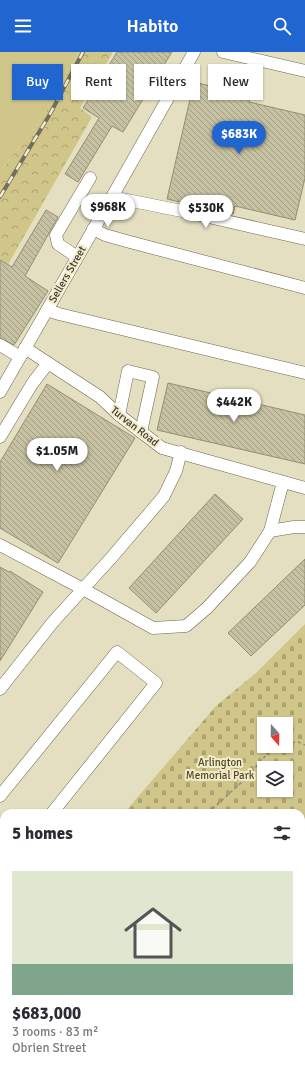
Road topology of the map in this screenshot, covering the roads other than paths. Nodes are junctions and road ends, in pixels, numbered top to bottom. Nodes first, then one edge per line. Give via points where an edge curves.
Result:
1 (194, 52) edge
2 (224, 52) edge
3 (305, 71) edge
4 (90, 178) dead end
5 (112, 197) junction
6 (93, 229) junction
7 (305, 239) edge
8 (77, 257) junction
9 (305, 288) edge
10 (47, 310) junction
11 (0, 345) edge
12 (23, 353) junction
13 (48, 363) junction
14 (305, 373) edge
15 (0, 392) edge
16 (119, 416) junction
17 (141, 432) junction
18 (0, 437) edge
19 (181, 452) junction
20 (283, 482) junction
21 (305, 488) edge
22 (305, 527) edge
23 (270, 531) junction
24 (0, 545) edge
25 (84, 588) junction
26 (0, 689) edge
27 (0, 796) edge
28 (55, 809) edge

1 - 5 street, Sellers Street
2 - 3 street
4 - 8 street via 56,236 58,244
5 - 6 street, Sellers Street
5 - 7 street
6 - 8 street, Sellers Street
6 - 9 street via 130,242
8 - 10 street, Sellers Street
10 - 12 street, Sellers Street
10 - 14 street
11 - 12 street, Turvan Road
12 - 13 street, Turvan Road
12 - 15 street, Sellers Street
13 - 16 street, Turvan Road via 100,397
13 - 18 street
16 - 17 street, Turvan Road
16 - 17 street via 128,371 153,377
17 - 19 street, Turvan Road via 162,448
19 - 20 street, Turvan Road
19 - 25 street via 176,471 164,496
20 - 21 street, Turvan Road
20 - 23 street
22 - 23 street
23 - 25 street via 250,562 207,608 186,626 154,628
24 - 25 street
25 - 26 street via 53,622
27 - 28 street via 117,652 156,683

